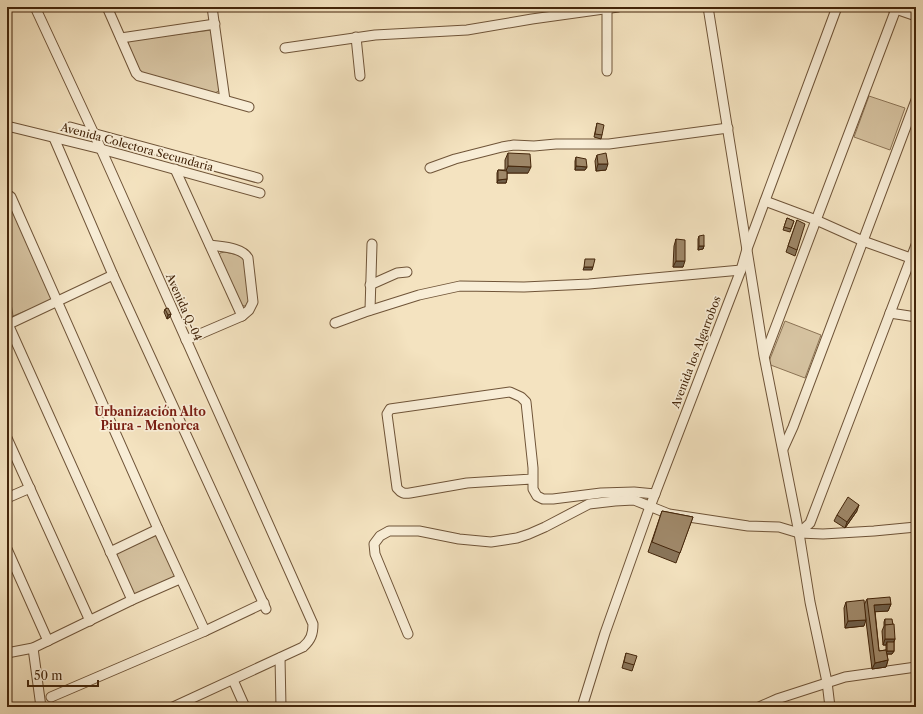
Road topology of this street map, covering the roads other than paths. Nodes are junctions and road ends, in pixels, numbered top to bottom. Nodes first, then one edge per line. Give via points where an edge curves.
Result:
1 (35, 7) edge
2 (107, 7) edge
3 (212, 7) edge
4 (618, 7) edge
5 (708, 7) edge
6 (837, 7) edge
7 (607, 8) junction
8 (893, 8) edge
9 (916, 16) edge
10 (215, 24) junction
11 (121, 38) junction
12 (356, 38) junction
13 (285, 48) dead end
14 (607, 70) dead end
15 (360, 76) dead end
16 (225, 100) junction
17 (916, 100) edge
18 (249, 107) dead end
19 (7, 126) edge
20 (70, 127) dead end
21 (728, 128) junction
22 (93, 133) junction
23 (54, 138) junction
24 (101, 149) junction
25 (430, 168) dead end
26 (175, 169) junction
27 (258, 178) dead end
28 (260, 193) dead end
29 (7, 194) edge
30 (765, 201) junction
31 (816, 220) junction
32 (863, 241) junction
33 (372, 244) dead end
34 (210, 245) junction
35 (916, 245) edge
36 (747, 249) junction
37 (914, 259) edge
38 (740, 270) junction
39 (407, 272) dead end
40 (113, 276) junction
41 (370, 285) junction
42 (57, 301) junction
43 (370, 310) junction
44 (894, 314) junction
45 (242, 316) junction
46 (916, 317) edge
47 (7, 322) edge
48 (335, 323) dead end
49 (186, 340) junction
50 (764, 356) junction
51 (7, 438) edge
52 (783, 448) junction
53 (532, 479) junction
54 (30, 488) junction
55 (655, 494) junction
56 (7, 498) edge
57 (650, 507) junction
58 (916, 527) edge
59 (158, 529) junction
60 (799, 533) junction
61 (7, 549) edge
62 (110, 552) junction
63 (180, 579) junction
64 (132, 600) junction
65 (90, 621) junction
66 (205, 631) junction
67 (408, 634) dead end
68 (48, 641) junction
69 (33, 648) junction
70 (7, 653) edge
71 (280, 658) junction
72 (916, 666) edge
73 (233, 680) junction
74 (827, 682) junction
75 (51, 697) dead end
76 (40, 707) edge
77 (173, 707) edge
78 (245, 707) edge
79 (282, 707) edge
80 (582, 707) edge
81 (759, 707) edge
82 (830, 707) edge

1 - 22 street, Avenida Q-04
2 - 11 street
3 - 10 street
4 - 7 street
5 - 21 street
6 - 30 street, Avenida los Algarrobos
7 - 12 street via 467,30
7 - 14 street
8 - 9 street
8 - 31 street
10 - 11 street
10 - 16 street
11 - 16 street via 139,76
12 - 13 street
12 - 15 street
16 - 18 street
17 - 32 street
19 - 23 street, Avenida Colectora Secundaria
20 - 22 street, Avenida Colectora Secundaria
21 - 25 street via 609,144 514,145 455,159
21 - 36 street
22 - 24 street, Avenida Q-04
22 - 27 street, Avenida Colectora Secundaria
23 - 24 street, Avenida Colectora Secundaria
23 - 40 street
24 - 26 street, Avenida Colectora Secundaria
24 - 49 street, Avenida Q-04
26 - 28 street, Avenida Colectora Secundaria
26 - 34 street
29 - 42 street via 12,196
30 - 31 street
30 - 36 street, Avenida los Algarrobos
31 - 32 street
31 - 50 street
32 - 37 street
32 - 52 street
33 - 41 street
34 - 45 street
34 - 45 street via 238,250 248,258 253,302
35 - 37 street
36 - 38 street, Avenida los Algarrobos
36 - 50 street
37 - 44 street
38 - 43 street via 589,284 460,286 418,295
38 - 55 street, Avenida los Algarrobos
39 - 41 street via 397,273
40 - 42 street
40 - 66 street via 265,606
41 - 43 street
42 - 47 street
42 - 59 street
43 - 48 street
44 - 46 street
44 - 60 street via 810,523
45 - 49 street
47 - 62 street
49 - 71 street, Avenida Q-04 via 311,616 313,634 310,642
50 - 52 street
51 - 54 street
52 - 60 street
53 - 53 street via 526,402 510,392 390,408 387,414 400,492 410,493 467,483
53 - 55 street via 536,496 543,499 601,492
54 - 56 street
54 - 65 street
55 - 57 street, Avenida los Algarrobos
57 - 60 street via 669,514 748,526 779,527
57 - 67 street via 634,500 589,504 529,534 490,542 420,531 389,530 374,544 375,554
57 - 80 street, Avenida los Algarrobos via 605,633
58 - 60 street via 823,534
59 - 62 street
59 - 63 street
60 - 74 street
61 - 68 street
62 - 64 street
63 - 64 street
63 - 66 street
64 - 65 street
65 - 68 street
66 - 75 street
68 - 69 street
69 - 70 street
69 - 76 street
71 - 73 street
71 - 79 street
72 - 74 street
73 - 77 street
73 - 78 street
74 - 81 street
74 - 82 street

